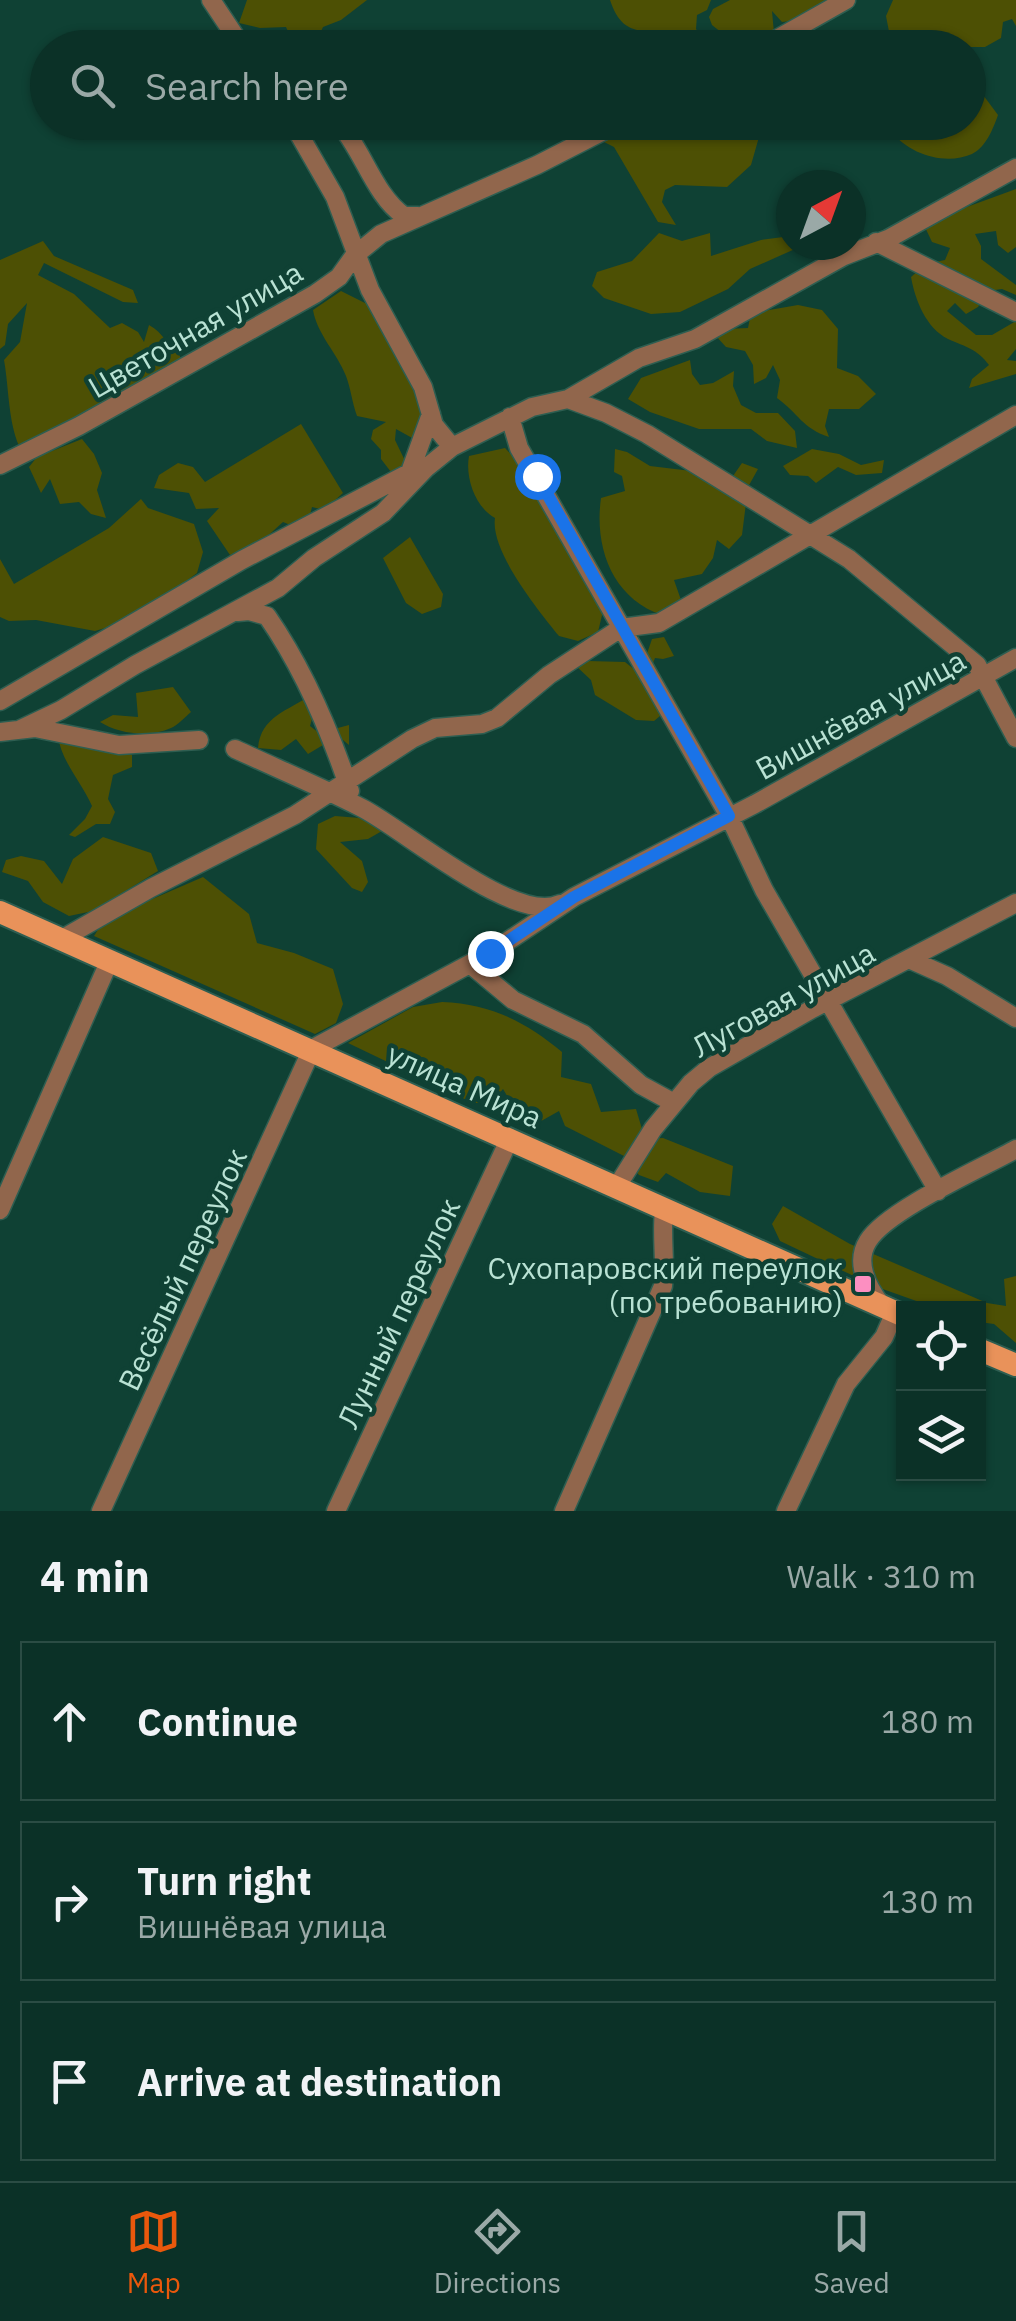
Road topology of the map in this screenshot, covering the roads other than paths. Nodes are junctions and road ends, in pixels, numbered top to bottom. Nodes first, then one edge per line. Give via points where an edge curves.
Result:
1 (211, 0) edge
2 (846, 0) edge
3 (230, 30) edge
4 (793, 30) edge
5 (302, 140) edge
6 (352, 140) edge
7 (584, 140) edge
8 (1016, 168) edge
9 (419, 216) junction
10 (876, 242) junction
11 (356, 254) junction
12 (1016, 312) edge
13 (568, 399) junction
14 (431, 414) junction
15 (1016, 414) edge
16 (510, 417) junction
17 (452, 447) junction
18 (0, 465) edge
19 (408, 480) junction
20 (811, 534) junction
21 (236, 612) junction
22 (621, 628) junction
23 (1016, 658) edge
24 (985, 676) junction
25 (0, 702) edge
26 (20, 730) junction
27 (0, 732) edge
28 (1016, 738) edge
29 (199, 740) dead end
30 (236, 750) dead end
31 (347, 782) junction
32 (330, 794) junction
33 (362, 808) junction
34 (729, 816) junction
35 (574, 897) junction
36 (1016, 903) edge
37 (0, 912) edge
38 (60, 940) junction
39 (911, 960) junction
40 (109, 962) junction
41 (470, 964) junction
42 (827, 1001) junction
43 (1016, 1018) edge
44 (312, 1050) junction
45 (674, 1103) junction
46 (510, 1138) junction
47 (1016, 1150) edge
48 (616, 1188) junction
49 (938, 1191) junction
50 (0, 1210) edge
51 (664, 1210) junction
52 (894, 1312) edge
53 (986, 1352) edge
54 (1016, 1365) edge
55 (101, 1511) edge
56 (336, 1511) edge
57 (564, 1511) edge
58 (786, 1511) edge

1 - 3 street
2 - 4 street
5 - 11 street
6 - 9 street via 391,204 404,216
7 - 9 street, Цветочная улица
8 - 10 street
9 - 11 street, Цветочная улица
10 - 12 street
10 - 13 street
11 - 14 street
11 - 18 street, Цветочная улица via 339,277 293,308
13 - 16 street
13 - 20 street via 647,434
14 - 17 street
14 - 19 street
15 - 20 street
16 - 17 street
16 - 22 street via 519,448
17 - 19 street
19 - 21 street via 369,524
19 - 25 street via 242,560
20 - 22 street via 659,623
20 - 24 street via 960,648
21 - 26 street
21 - 31 street via 258,612 277,630
22 - 31 street via 497,718 435,728
22 - 34 street
23 - 24 street, Вишнёвая улица
24 - 28 street
24 - 34 street, Вишнёвая улица
26 - 27 street
26 - 29 street via 119,745
30 - 32 street
31 - 32 street
31 - 33 street
32 - 33 street
32 - 38 street
33 - 35 street via 518,903 552,907
34 - 35 street, Вишнёвая улица
34 - 42 street
35 - 41 street, Вишнёвая улица
36 - 39 street, Луговая улица
37 - 38 main road, улица Мира
38 - 40 main road, улица Мира
39 - 42 street, Луговая улица
39 - 43 street
40 - 44 main road, улица Мира
40 - 50 street
41 - 44 street, Вишнёвая улица
41 - 45 street via 513,1000 583,1034 641,1085
42 - 45 street, Луговая улица via 709,1068
42 - 49 street
44 - 46 main road, улица Мира
44 - 55 street, Весёлый переулок
45 - 48 street, Луговая улица
46 - 48 main road, улица Мира
46 - 56 street, Лунный переулок
47 - 49 street
48 - 51 main road, улица Мира
49 - 52 street via 890,1221 862,1256 870,1290
51 - 52 main road, улица Мира
51 - 57 street via 663,1286
52 - 58 street via 884,1337 846,1384
53 - 54 main road

